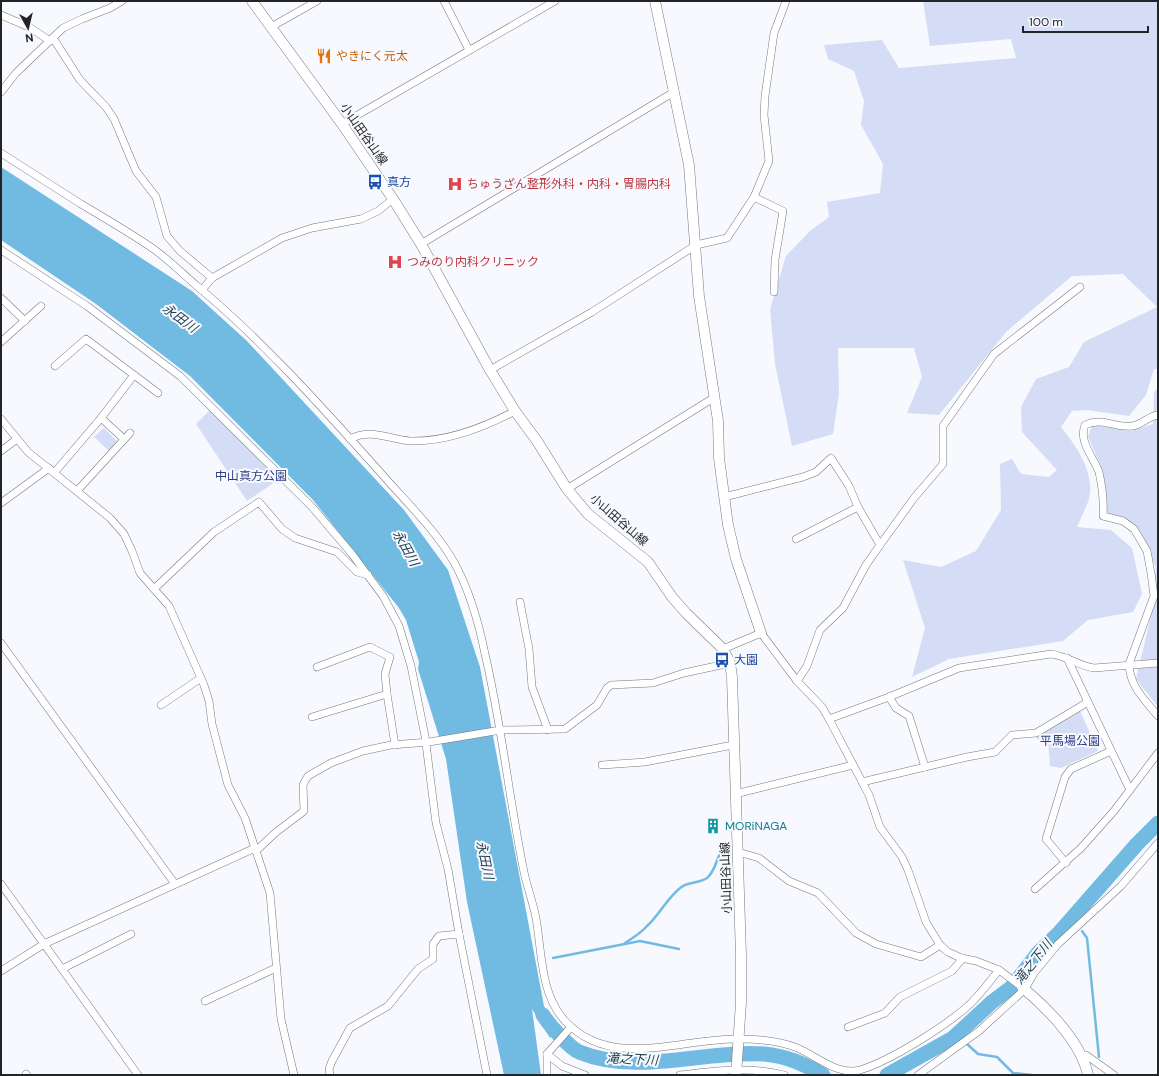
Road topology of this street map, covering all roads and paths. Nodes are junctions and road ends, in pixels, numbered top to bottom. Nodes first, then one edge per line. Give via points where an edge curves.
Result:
1 (122, 1) edge
2 (252, 1) edge
3 (317, 1) edge
4 (444, 1) edge
5 (555, 1) edge
6 (655, 1) edge
7 (786, 1) edge
8 (1, 14) edge
9 (271, 27) junction
10 (51, 40) junction
11 (469, 50) junction
12 (1, 92) edge
13 (674, 92) junction
14 (342, 124) junction
15 (1, 153) edge
16 (754, 197) junction
17 (393, 199) junction
18 (421, 244) junction
19 (696, 245) junction
20 (1, 250) edge
21 (212, 278) junction
22 (1080, 287) dead end
23 (202, 290) junction
24 (774, 292) dead end
25 (1, 298) edge
26 (41, 306) dead end
27 (25, 321) junction
28 (1, 342) edge
29 (55, 366) dead end
30 (490, 370) junction
31 (134, 375) junction
32 (158, 393) dead end
33 (715, 397) junction
34 (515, 411) junction
35 (1158, 415) edge
36 (102, 418) junction
37 (1, 419) edge
38 (130, 433) dead end
39 (124, 439) junction
40 (350, 439) junction
41 (17, 440) junction
42 (1, 451) edge
43 (51, 470) junction
44 (567, 489) junction
45 (77, 491) junction
46 (724, 497) junction
47 (1, 503) edge
48 (858, 507) junction
49 (796, 539) dead end
50 (880, 545) junction
51 (368, 575) junction
52 (154, 589) junction
53 (520, 602) dead end
54 (760, 633) junction
55 (1, 643) edge
56 (723, 648) junction
57 (1067, 658) junction
58 (730, 663) junction
59 (1158, 663) edge
60 (1129, 664) junction
61 (317, 667) dead end
62 (201, 678) junction
63 (797, 681) junction
64 (387, 694) junction
65 (889, 697) junction
66 (1088, 702) junction
67 (161, 705) dead end
68 (1158, 716) edge
69 (312, 717) dead end
70 (829, 719) junction
71 (501, 730) junction
72 (548, 730) junction
73 (427, 742) junction
74 (396, 745) junction
75 (733, 745) junction
76 (1111, 751) junction
77 (1158, 753) edge
78 (853, 764) junction
79 (602, 765) dead end
80 (925, 767) junction
81 (862, 782) junction
82 (1130, 790) junction
83 (735, 794) junction
84 (1158, 843) edge
85 (256, 849) junction
86 (738, 852) junction
87 (1066, 863) junction
88 (1, 884) edge
89 (175, 884) junction
90 (1035, 889) dead end
91 (131, 934) dead end
92 (459, 934) junction
93 (44, 944) junction
94 (940, 945) junction
95 (963, 958) junction
96 (276, 968) junction
97 (62, 969) junction
98 (1, 971) edge
99 (1002, 972) junction
100 (1023, 988) junction
101 (205, 1001) dead end
102 (571, 1027) junction
103 (848, 1027) dead end
104 (738, 1040) junction
105 (547, 1054) junction
106 (1082, 1056) junction
107 (736, 1071) edge
108 (138, 1075) edge
109 (294, 1075) edge
110 (330, 1075) edge
111 (487, 1075) edge
112 (547, 1075) edge
113 (585, 1075) edge
114 (680, 1075) edge
115 (784, 1075) edge
116 (918, 1075) edge
117 (1088, 1075) edge
118 (1114, 1075) edge

1 - 10 street via 64,28
2 - 9 main road, 小山田谷山線
3 - 9 street
4 - 11 street
5 - 11 street
6 - 13 main road
7 - 16 street via 774,32 765,96 764,115 769,161
8 - 10 street
9 - 14 main road, 小山田谷山線
10 - 12 street via 16,73
10 - 21 street via 80,80 114,119 136,171 156,197 167,236 180,251
11 - 14 street
13 - 18 street
13 - 19 main road via 689,165
14 - 17 main road, 小山田谷山線
15 - 23 street via 158,252
16 - 19 street via 727,238
16 - 24 street via 783,211 775,260
17 - 18 main road, 小山田谷山線
17 - 21 street via 378,211 361,218 295,232
18 - 30 main road, 小山田谷山線
19 - 30 street via 592,312
19 - 33 main road via 703,333
20 - 51 street via 87,306 180,376 312,508
21 - 23 street
22 - 50 street via 994,354 943,426 943,464 914,498
23 - 40 street via 274,358
25 - 27 street
26 - 27 street
27 - 28 street
29 - 31 street via 86,339
30 - 34 main road, 小山田谷山線
31 - 32 street
31 - 36 street
33 - 44 street
33 - 46 main road
34 - 40 street via 480,429 455,435 410,440 366,434
34 - 44 main road, 小山田谷山線
35 - 60 street via 1138,426 1121,426 1096,421 1086,425 1084,429 1085,442 1099,474 1104,502 1103,516 1124,521 1134,530 1147,551 1154,596
36 - 39 street
36 - 43 street
37 - 41 street
38 - 39 street
39 - 45 street
40 - 71 street via 441,542 456,566 486,654
41 - 42 street
41 - 43 street
43 - 45 street
43 - 47 street
44 - 56 main road, 小山田谷山線 via 588,514 648,562 672,597
45 - 52 street via 110,518 124,534 140,573
46 - 48 street via 803,477 816,472 831,458 850,486
46 - 54 main road via 736,559
48 - 49 street
48 - 50 street
50 - 63 street via 866,565 844,608 820,630 807,666
51 - 52 street via 357,572 337,552 295,538 282,529 259,502 214,532
51 - 73 street via 395,617 406,645
52 - 62 street via 169,606
53 - 72 street via 530,649 532,687
54 - 56 street
54 - 63 street
55 - 89 street
56 - 58 main road, 小山田谷山線
57 - 60 street via 1094,668
57 - 65 street via 1051,654 959,668
57 - 66 street
58 - 72 street via 653,683 611,685 587,714 565,729
58 - 75 main road, 小山田谷山線
59 - 60 street
60 - 68 street via 1135,688
61 - 64 street via 370,647 390,657 384,674
62 - 67 street
62 - 85 street via 210,701 212,724 228,785 245,818
63 - 70 street via 822,707
64 - 69 street
64 - 74 street
65 - 70 street
65 - 80 street via 896,708 909,716
66 - 76 street
66 - 80 street via 1036,733 1012,735 995,752
70 - 78 street
71 - 72 street
71 - 73 street
71 - 102 street via 525,876 544,971 553,1003
73 - 74 street
73 - 92 street via 436,822 448,869
74 - 85 street via 362,751 331,763 308,776 303,785 304,811
75 - 79 street via 645,762
75 - 83 main road, 小山田谷山線
76 - 82 street
76 - 87 street via 1071,769 1065,777 1046,839
77 - 82 street
78 - 81 street
78 - 83 street
80 - 81 street
81 - 94 street via 880,827 902,857 926,922
82 - 87 street
83 - 86 main road, 小山田谷山線
84 - 100 street via 1121,886 1058,944
85 - 89 street
85 - 96 street via 270,893
86 - 94 street via 759,858 789,881 818,893 856,933 876,944 921,957
86 - 104 main road, 小山田谷山線 via 741,955
87 - 90 street
88 - 93 street
89 - 93 street
91 - 97 street
92 - 110 street via 439,936 433,944 433,959 418,969 394,1000 350,1028 332,1061
92 - 111 street
93 - 97 street
93 - 98 street
94 - 95 street via 948,952
95 - 99 street
95 - 103 street via 952,971 900,997 885,1013
96 - 101 street
96 - 109 street via 281,1018
97 - 108 street
99 - 100 street
99 - 104 street via 965,1008 882,1062 860,1070 848,1073 829,1066 795,1047 772,1042
100 - 106 main road via 1052,1015
100 - 116 street via 969,1038
102 - 104 street via 597,1043 639,1049
102 - 105 street
104 - 107 main road, 小山田谷山線
105 - 112 street
105 - 113 street via 562,1066
106 - 117 main road
106 - 118 street via 1086,1055
107 - 114 street
107 - 115 street

